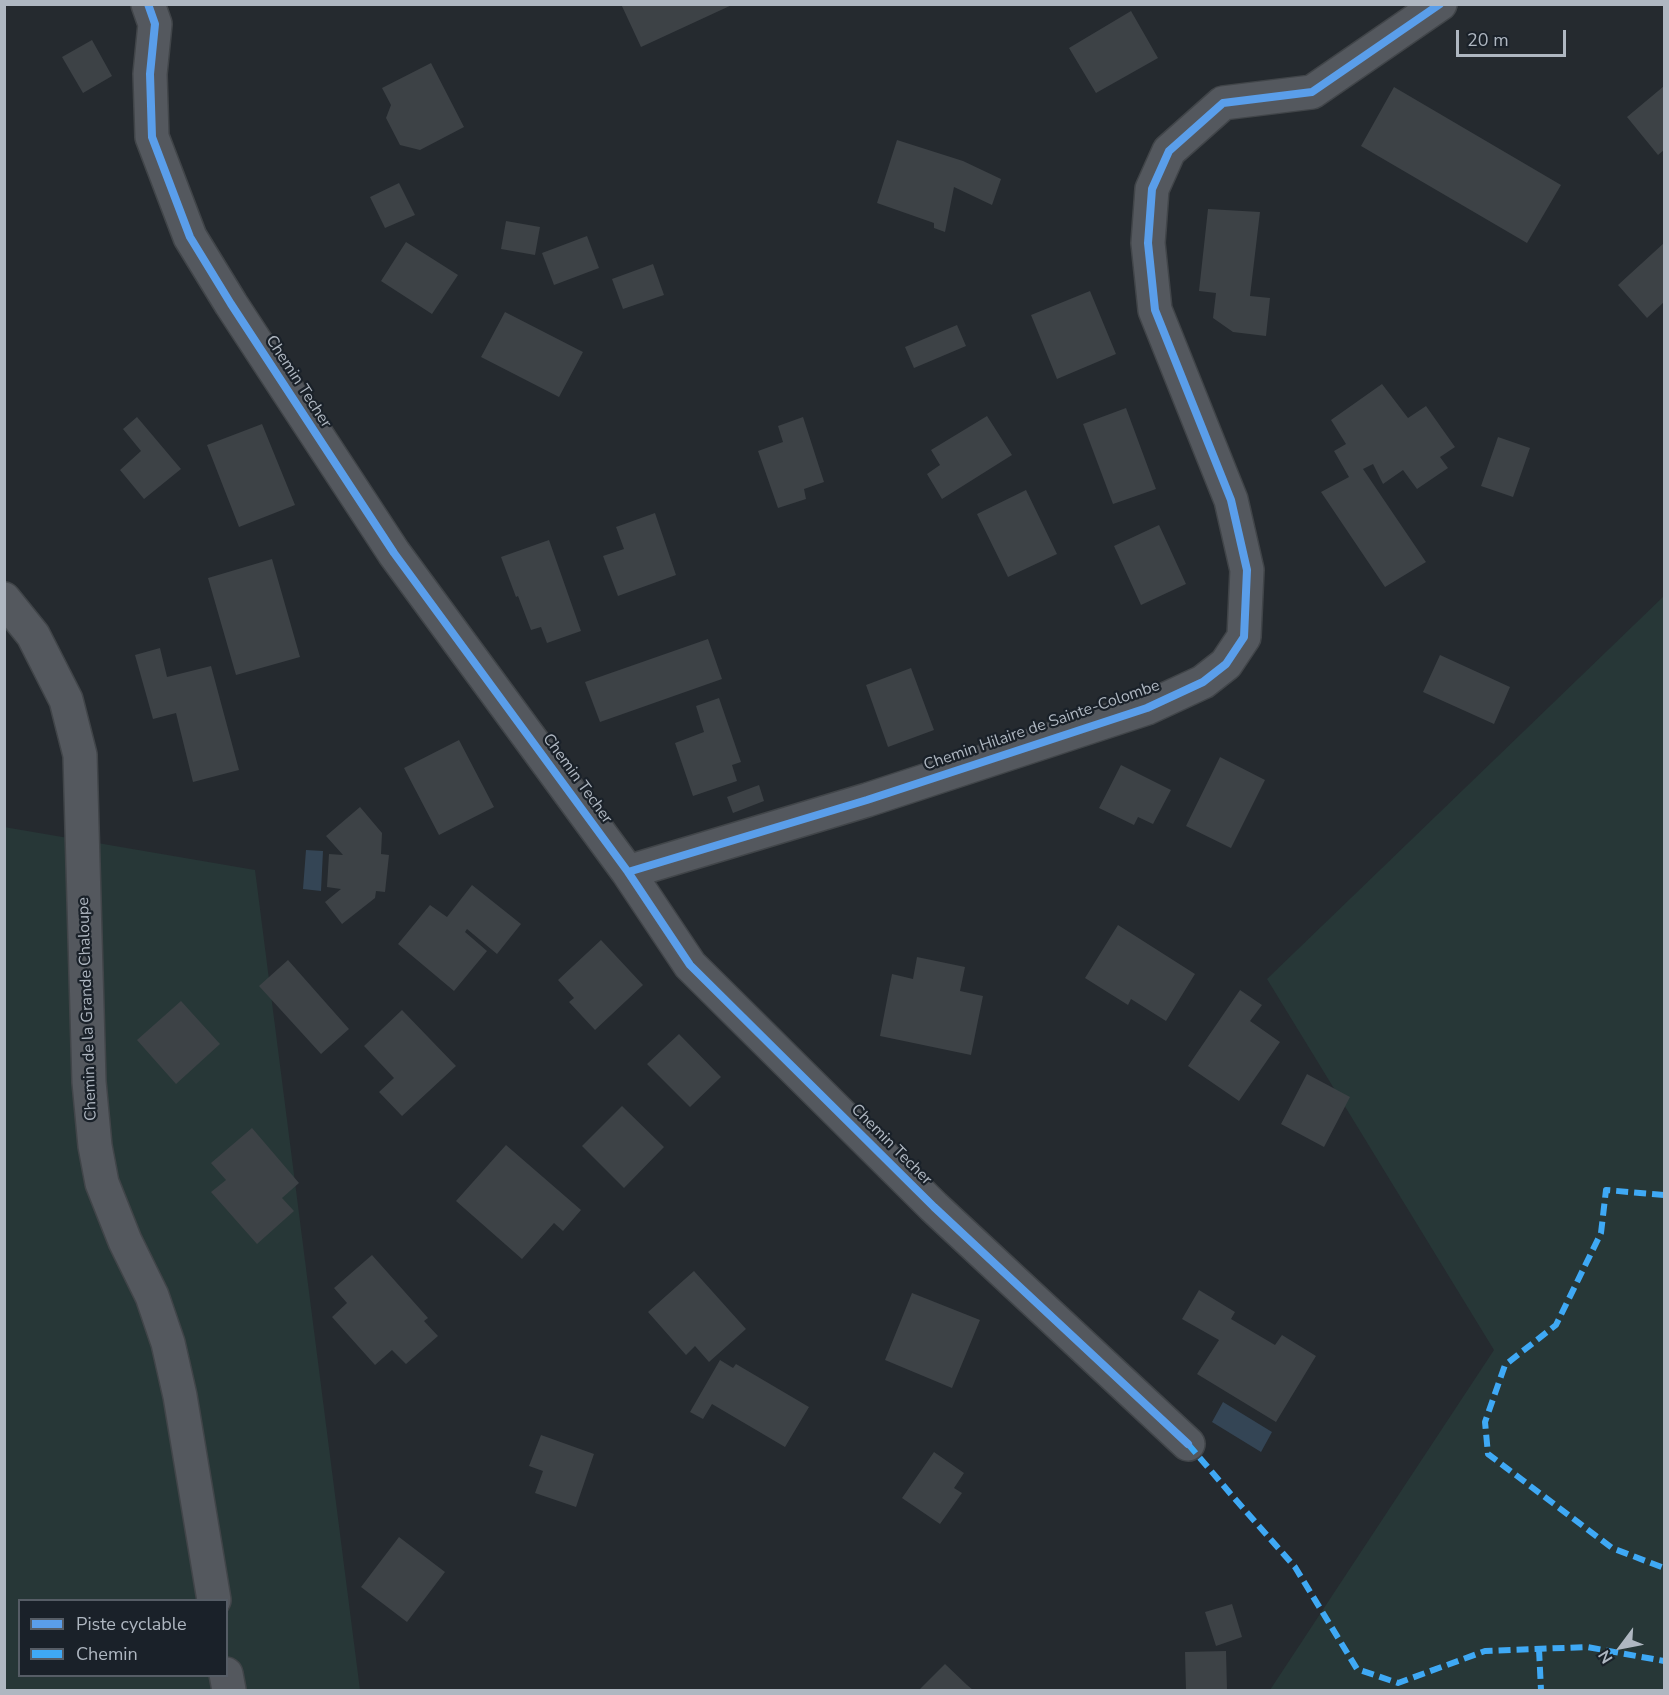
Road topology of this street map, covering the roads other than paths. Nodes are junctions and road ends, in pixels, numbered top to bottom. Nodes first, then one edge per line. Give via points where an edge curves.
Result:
1 (148, 4) edge
2 (1440, 4) edge
3 (4, 599) edge
4 (628, 872) junction
5 (1188, 1443) dead end
6 (214, 1599) edge

1 - 4 street, Chemin Techer via 155,24 150,74 152,137 190,237 394,553
2 - 4 street, Chemin Hilaire de Sainte-Colombe via 1312,92 1223,103 1169,151 1152,189 1148,243 1155,310 1232,500 1247,570 1244,637 1226,664 1203,682 1147,708 867,800
3 - 6 street, Chemin de la Grande Chaloupe via 33,635 66,700 80,755 89,1082 95,1146 102,1184 152,1296 168,1343
4 - 5 street, Chemin Techer via 690,965 934,1207

